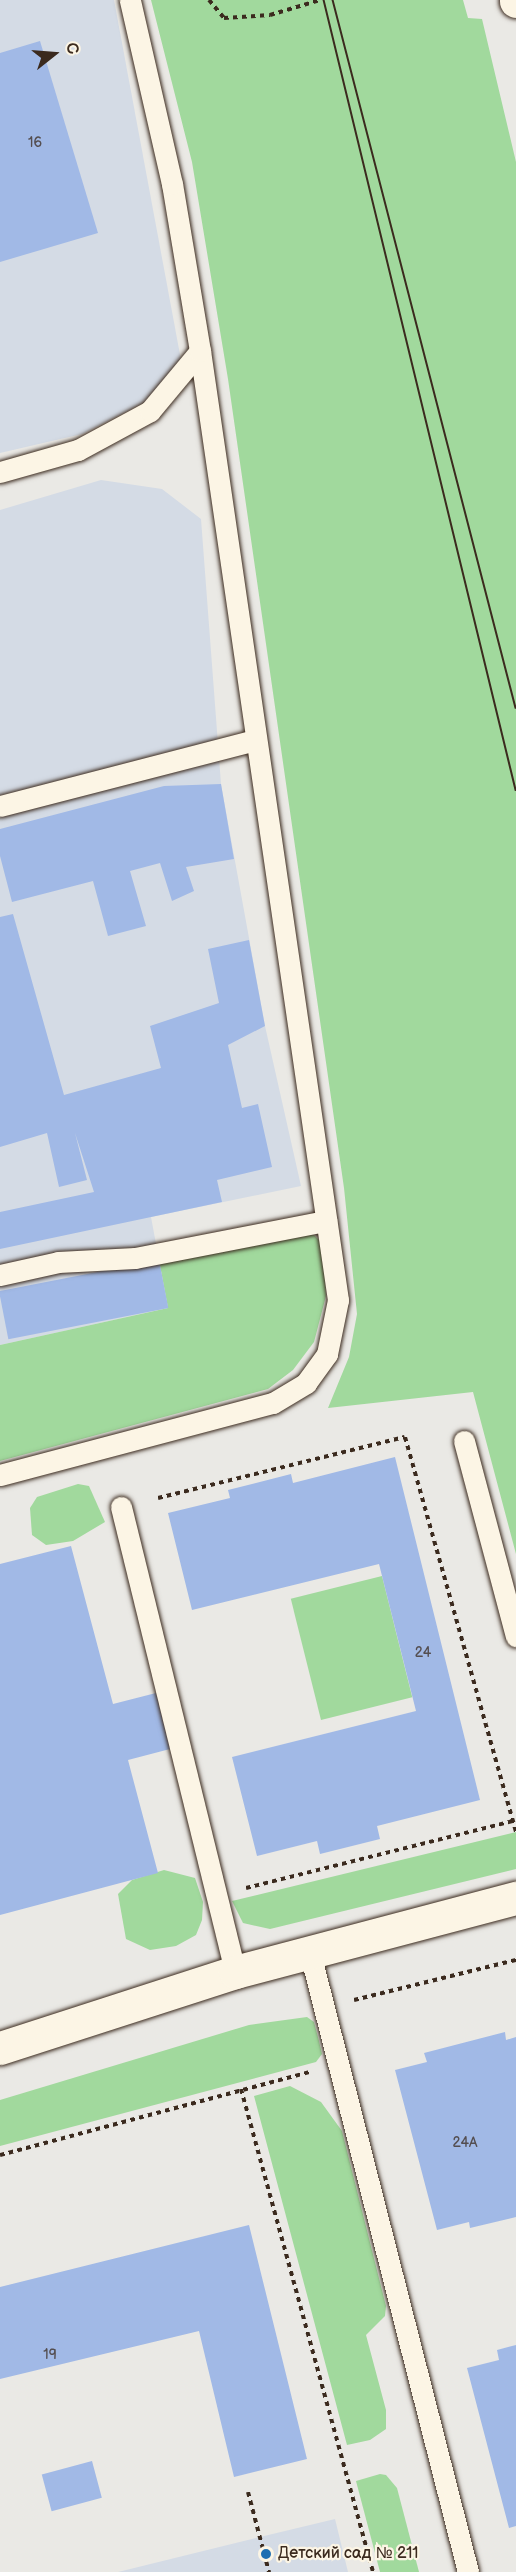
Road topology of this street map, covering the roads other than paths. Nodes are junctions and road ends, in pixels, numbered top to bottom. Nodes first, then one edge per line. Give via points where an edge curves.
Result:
1 (130, 0) edge
2 (200, 351) junction
3 (0, 472) edge
4 (256, 740) junction
5 (0, 806) edge
6 (326, 1221) junction
7 (0, 1275) edge
8 (464, 1441) dead end
9 (0, 1475) edge
10 (121, 1508) dead end
11 (516, 1636) edge
12 (516, 1898) edge
13 (310, 1953) junction
14 (235, 1972) junction
15 (0, 2048) edge
16 (468, 2572) edge

1 - 2 lane via 172,184
2 - 3 lane via 150,411 78,450
2 - 4 lane
4 - 5 lane
4 - 6 lane
6 - 7 lane via 135,1258 58,1262
6 - 9 lane via 338,1300 327,1354 306,1383 263,1406
8 - 11 lane
10 - 14 lane
12 - 13 street
13 - 14 street
13 - 16 lane
14 - 15 street

